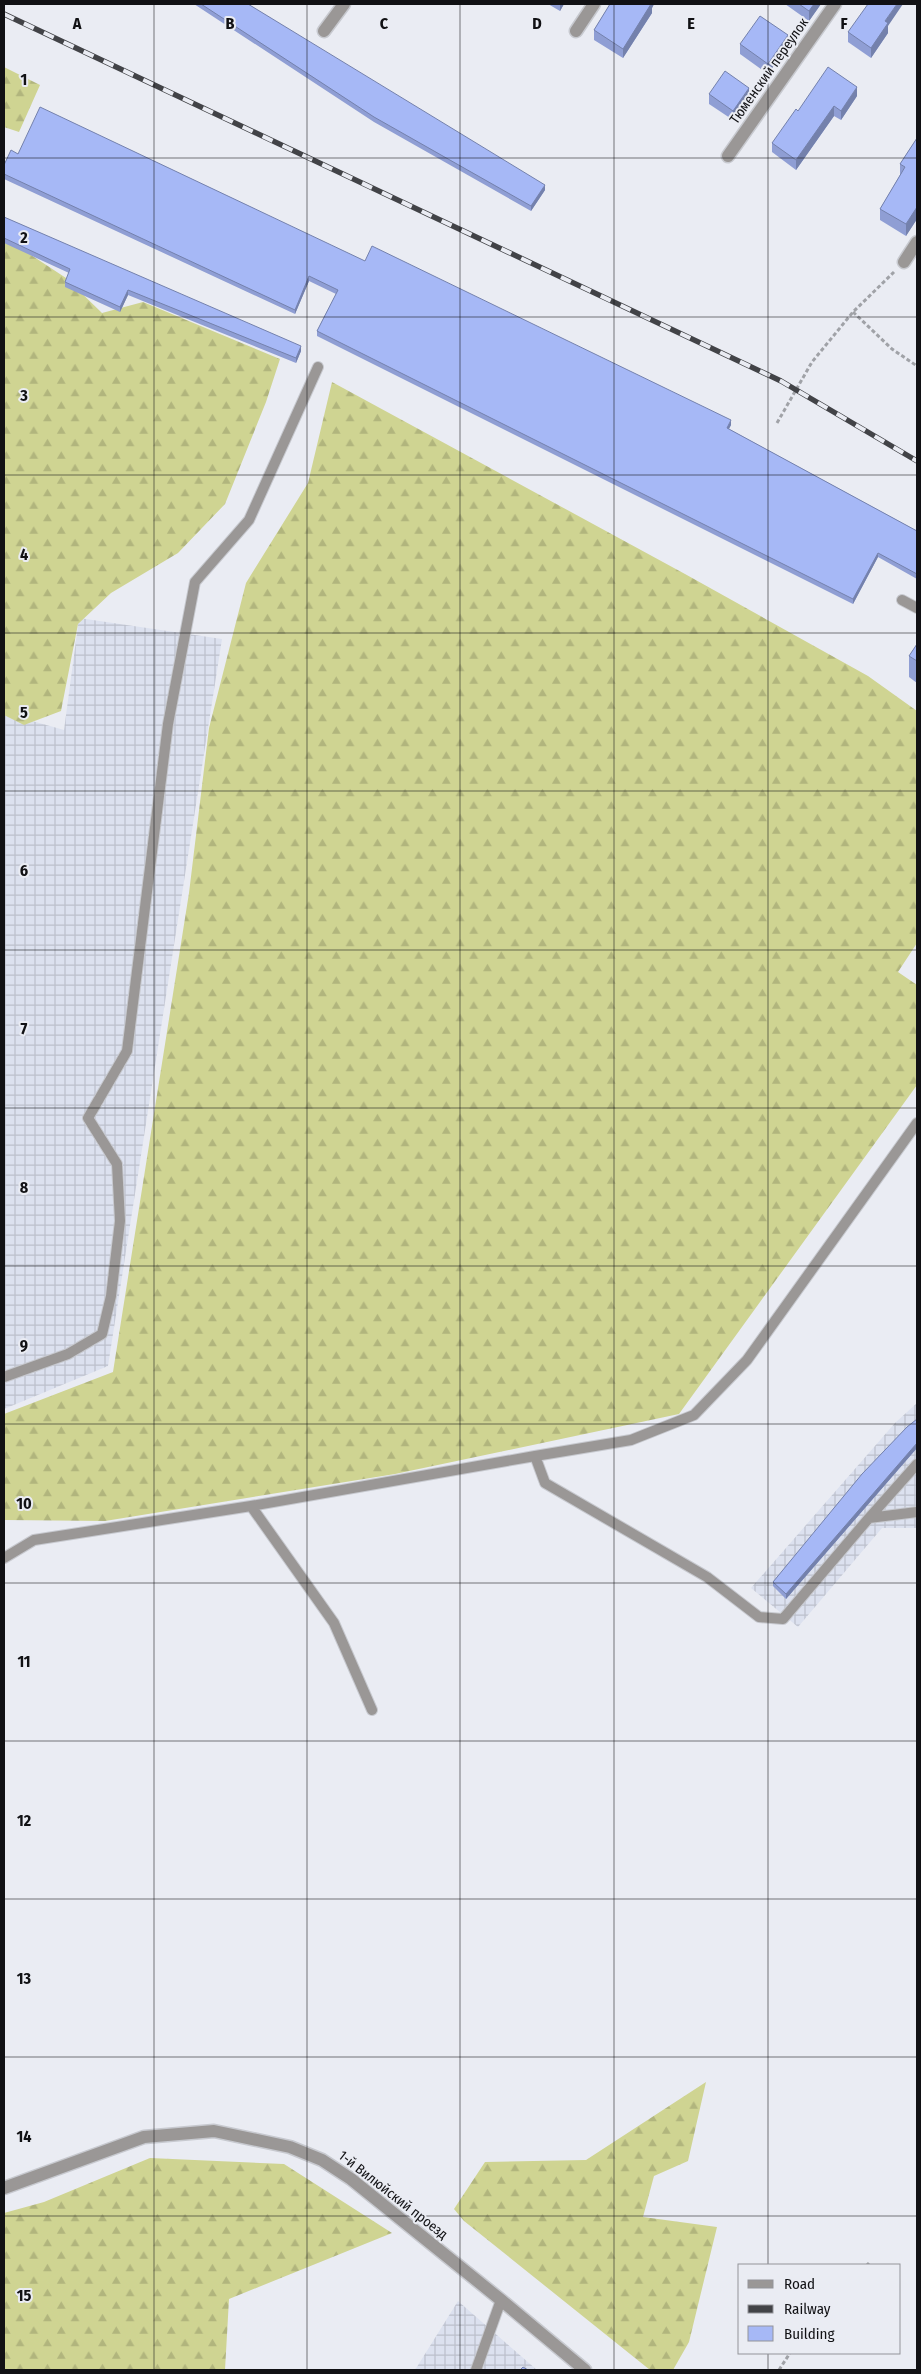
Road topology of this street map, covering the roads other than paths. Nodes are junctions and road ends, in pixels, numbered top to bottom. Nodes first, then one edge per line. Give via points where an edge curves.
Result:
1 (594, 4) edge
2 (834, 4) edge
3 (341, 9) edge
4 (324, 31) dead end
5 (576, 31) dead end
6 (728, 156) dead end
7 (917, 242) edge
8 (904, 262) road end
9 (318, 367) dead end
10 (902, 600) dead end
11 (917, 608) edge
12 (917, 1123) edge
13 (4, 1377) edge
14 (535, 1456) junction
15 (917, 1464) edge
16 (251, 1506) junction
17 (917, 1512) edge
18 (869, 1518) junction
19 (4, 1558) edge
20 (372, 1710) dead end
21 (4, 2188) edge
22 (502, 2300) junction
23 (476, 2370) edge
24 (585, 2370) edge

1 - 5 street
2 - 6 street, Тюменский переулок
3 - 4 street
7 - 8 street
9 - 13 lane via 249,520 196,582 168,724 127,1050 88,1118 117,1164 120,1221 111,1296 102,1334 68,1354
10 - 11 lane
12 - 14 lane via 747,1360 694,1415 631,1440
14 - 16 lane
14 - 18 lane via 545,1483 708,1577 759,1617 783,1619
15 - 18 lane
16 - 19 lane via 34,1540
16 - 20 lane via 334,1622
17 - 18 lane
21 - 22 street, 1-й Вилюйский проезд via 144,2137 214,2131 290,2147 322,2160 351,2179
22 - 23 lane
22 - 24 street, 1-й Вилюйский проезд

